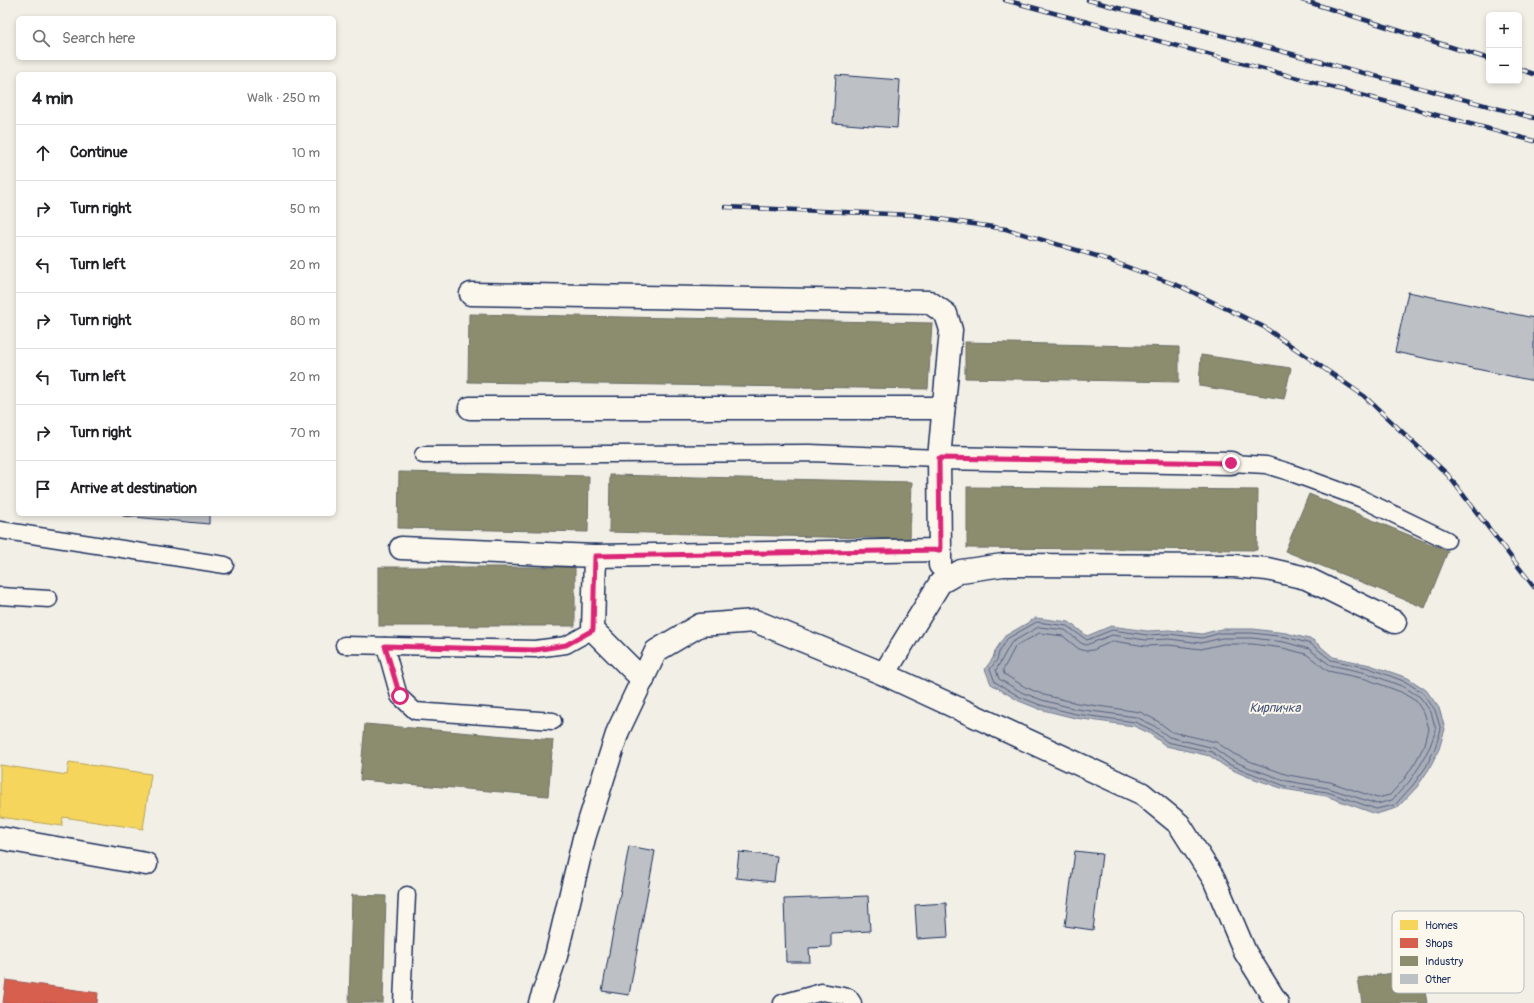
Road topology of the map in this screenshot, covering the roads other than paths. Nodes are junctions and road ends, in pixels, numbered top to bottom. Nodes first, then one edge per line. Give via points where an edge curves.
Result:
1 (471, 294) dead end
2 (470, 408) dead end
3 (943, 408) junction
4 (423, 454) dead end
5 (939, 458) junction
6 (1231, 463) joint
7 (0, 530) edge
8 (1447, 540) dead end
9 (401, 548) dead end
10 (940, 550) junction
11 (595, 556) junction
12 (225, 565) dead end
13 (940, 584) junction
14 (0, 596) edge
15 (49, 599) dead end
16 (1394, 622) dead end
17 (593, 630) junction
18 (344, 644) dead end
19 (385, 646) junction
20 (884, 674) junction
21 (642, 680) junction
22 (553, 721) dead end
23 (0, 838) edge
24 (146, 864) dead end
25 (407, 895) dead end
26 (402, 1003) edge
27 (540, 1003) edge
28 (782, 1003) edge
29 (853, 1003) edge
30 (1277, 1003) edge

1 - 3 street via 929,302 946,314 951,330
2 - 3 street
3 - 5 street
4 - 5 lane via 810,453
5 - 6 street
5 - 10 street
6 - 8 lane via 1266,465 1289,472 1360,498
7 - 12 lane
9 - 11 street
10 - 11 street
10 - 13 street
11 - 17 street
13 - 16 street via 961,571 1003,565 1234,566 1267,569 1306,578
13 - 20 street
14 - 15 lane
17 - 19 lane via 566,645 535,650
17 - 21 street
18 - 19 lane
19 - 22 lane via 400,696 415,711
20 - 21 street via 755,621 700,625 656,651
20 - 30 street via 1141,793 1179,824 1214,879 1245,952
21 - 27 street via 618,731 584,838 556,956
23 - 24 street
25 - 26 lane
28 - 29 lane via 822,992 848,997

